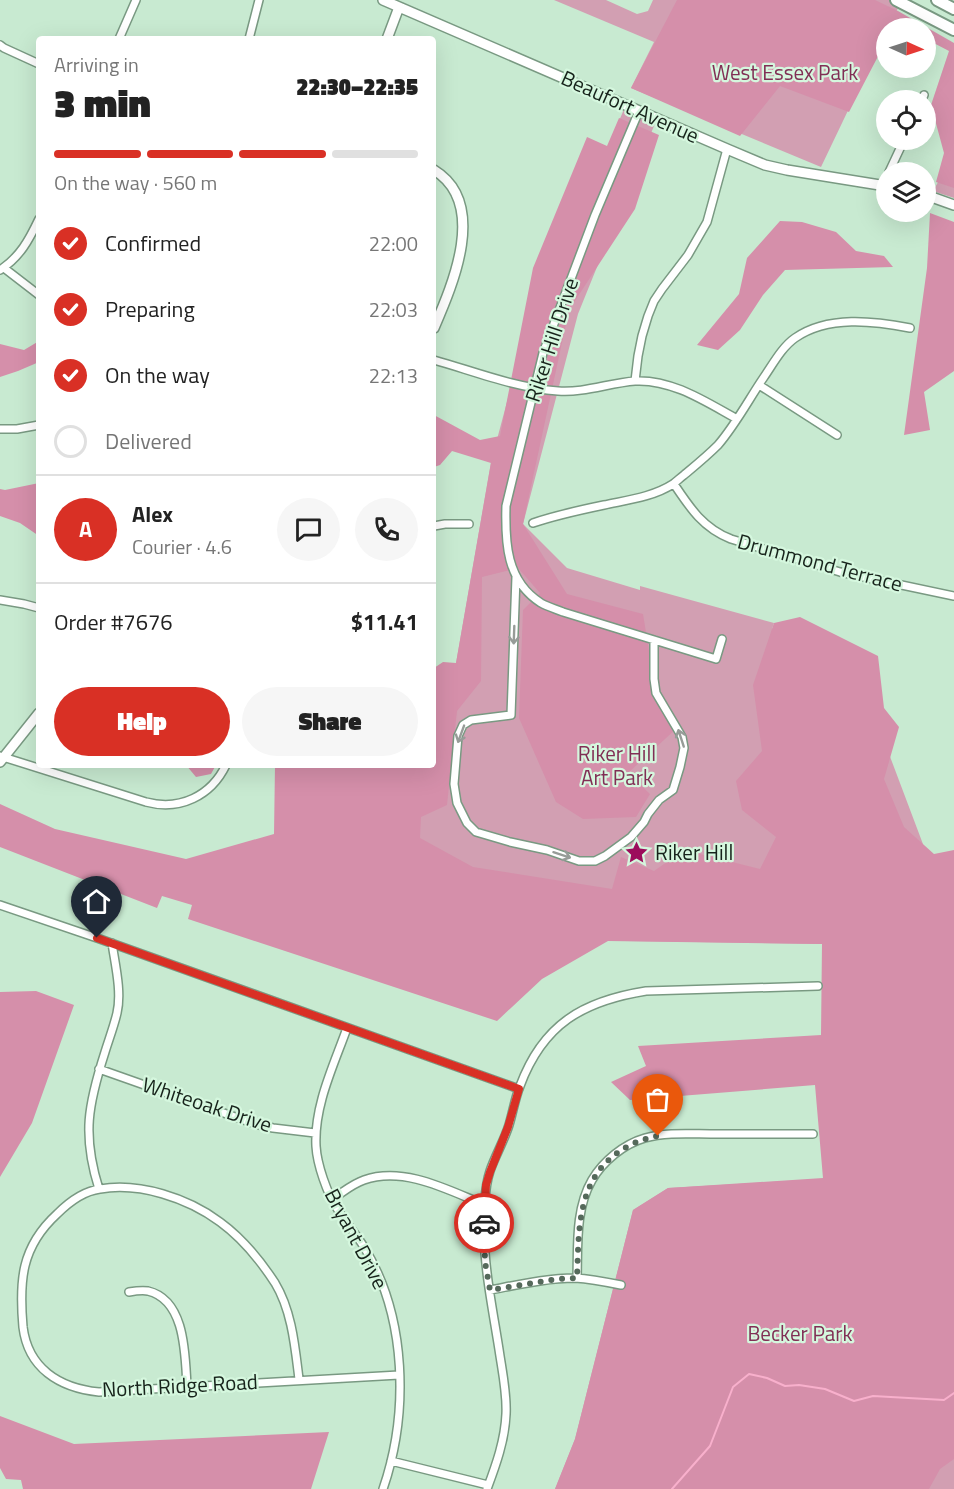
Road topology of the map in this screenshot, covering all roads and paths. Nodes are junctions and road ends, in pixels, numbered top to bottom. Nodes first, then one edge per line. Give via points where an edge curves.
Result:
1 (136, 0) edge
2 (259, 0) edge
3 (383, 0) edge
4 (897, 0) edge
5 (937, 0) edge
6 (399, 7) junction
7 (954, 9) edge
8 (954, 30) edge
9 (120, 36) edge
10 (250, 36) edge
11 (388, 36) edge
12 (2, 46) edge
13 (0, 56) edge
14 (36, 63) edge
15 (639, 111) junction
16 (727, 150) junction
17 (436, 171) edge
18 (876, 182) edge
19 (936, 199) edge
20 (954, 205) edge
21 (36, 225) edge
22 (2, 269) edge
23 (36, 293) edge
24 (436, 323) edge
25 (910, 328) dead end
26 (436, 361) edge
27 (635, 381) junction
28 (759, 385) junction
29 (534, 388) junction
30 (737, 419) junction
31 (36, 426) edge
32 (0, 429) edge
33 (837, 435) dead end
34 (674, 484) junction
35 (533, 523) dead end
36 (469, 524) dead end
37 (436, 526) edge
38 (516, 577) junction
39 (954, 596) edge
40 (0, 600) edge
41 (36, 607) edge
42 (722, 639) dead end
43 (654, 640) junction
44 (36, 717) edge
45 (1, 759) edge
46 (224, 768) edge
47 (0, 905) edge
48 (112, 943) junction
49 (818, 986) dead end
50 (347, 1028) junction
51 (99, 1069) junction
52 (519, 1089) junction
53 (315, 1133) junction
54 (813, 1134) dead end
55 (99, 1189) junction
56 (332, 1199) junction
57 (485, 1204) junction
58 (577, 1278) junction
59 (621, 1285) dead end
60 (490, 1290) junction
61 (129, 1292) dead end
62 (399, 1375) junction
63 (299, 1379) junction
64 (187, 1386) junction
65 (391, 1461) junction
66 (488, 1487) edge
67 (384, 1489) edge

1 - 9 street
2 - 10 street
3 - 6 street, Beaufort Avenue
4 - 8 main road
5 - 7 main road
6 - 11 street
6 - 15 street, Beaufort Avenue
12 - 13 street
12 - 14 street
15 - 16 street, Beaufort Avenue
15 - 29 street, Riker Hill Drive via 543,352
16 - 18 street, Beaufort Avenue via 765,165
16 - 27 street via 707,222 648,316
17 - 24 street via 457,195 463,226 457,265
19 - 20 street
21 - 22 street via 24,248
22 - 23 street
25 - 28 street via 852,322 816,327 793,339
26 - 29 street
27 - 29 street via 578,391
27 - 30 street via 670,386
28 - 30 street
28 - 33 street
29 - 38 street, Riker Hill Drive via 506,506 508,554
30 - 34 street via 700,463
31 - 32 street
34 - 35 street via 641,497
34 - 39 street, Drummond Terrace via 694,512 718,534 840,572
36 - 37 street
38 - 43 street, Riker Hill Drive via 542,603
38 -> 43 street, Riker Hill Drive via 511,715 471,720 463,725 458,736 454,784 467,823 476,832 579,861 595,861 632,837 659,800 673,790 684,748 682,737 656,693
40 - 41 street
42 - 43 street, Riker Hill Drive via 716,659
44 - 45 street
45 - 46 street via 160,805 181,803 200,795 216,782
47 - 48 street
48 - 50 street
48 - 51 street via 117,1012
49 - 52 street via 646,991 604,1000 571,1017 538,1047
50 - 52 street
50 - 53 street, Bryant Drive via 320,1105
51 - 53 street, Whiteoak Drive via 255,1124
51 - 55 street via 88,1126 90,1157
52 - 57 street via 486,1185
53 - 56 street, Bryant Drive via 321,1170
54 - 58 street via 671,1134 633,1143 608,1160 591,1181 582,1205
55 - 63 street via 135,1189 171,1196 205,1212 235,1233 256,1256 283,1300
55 - 64 street, North Ridge Road via 62,1209 31,1247 23,1272 21,1303 29,1350 52,1377 85,1390
56 - 57 street via 363,1180 402,1176
56 - 62 street, Bryant Drive via 363,1245 384,1288 395,1325
57 - 60 street
58 - 59 street
58 - 60 street
60 - 66 street via 506,1415
61 - 64 street via 149,1292 170,1307 185,1343
62 - 63 street, North Ridge Road
62 - 65 street, Bryant Drive via 398,1427
63 - 64 street, North Ridge Road
65 - 66 street
65 - 67 street, Bryant Drive

